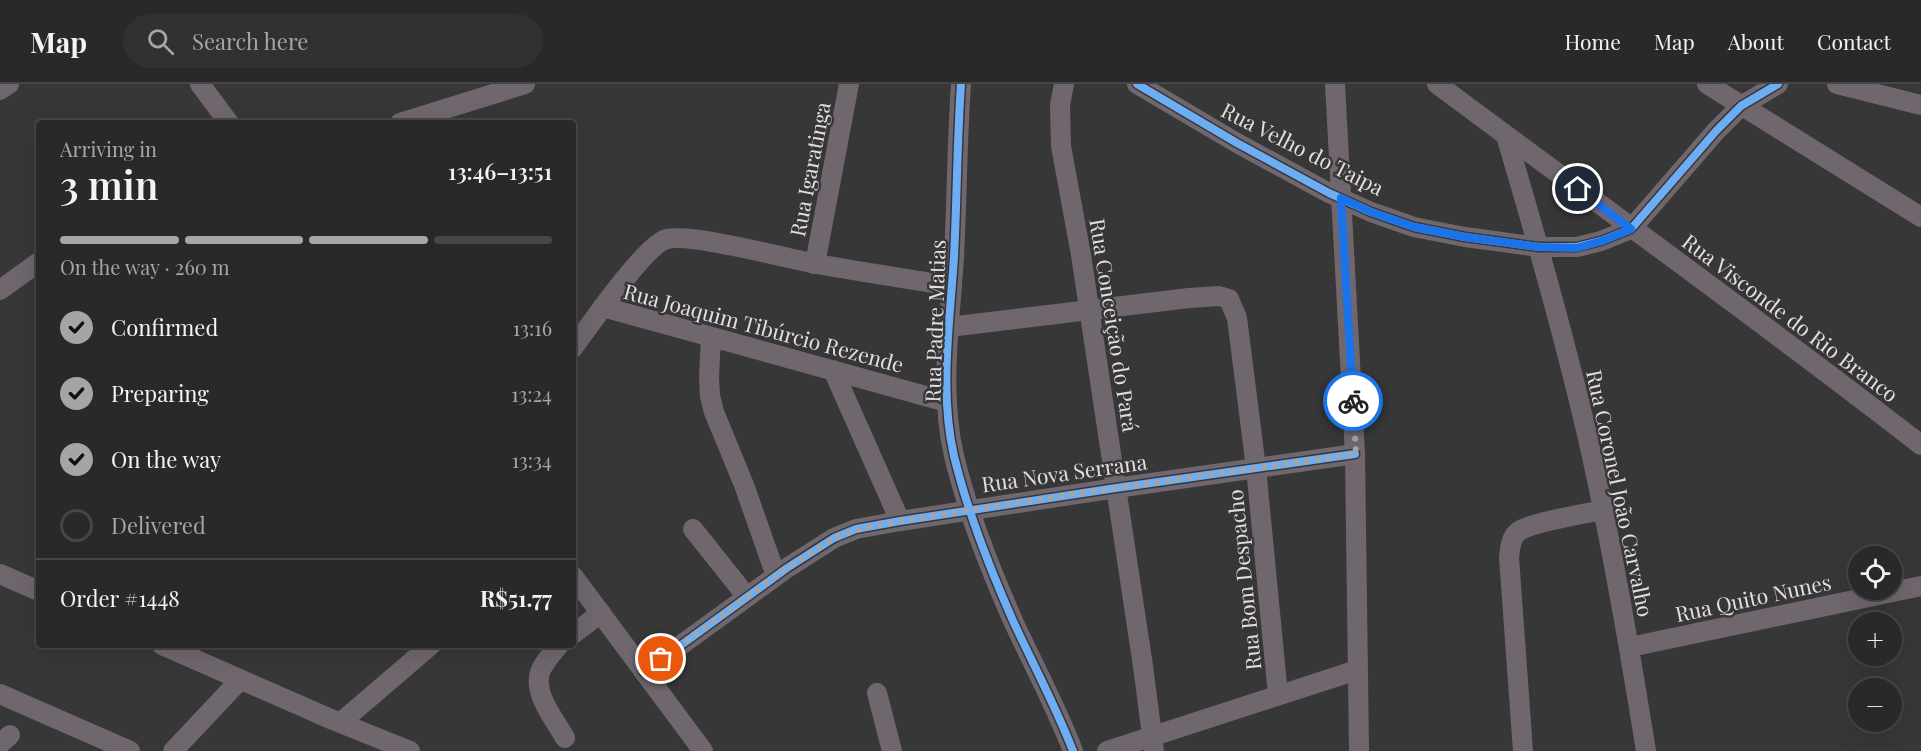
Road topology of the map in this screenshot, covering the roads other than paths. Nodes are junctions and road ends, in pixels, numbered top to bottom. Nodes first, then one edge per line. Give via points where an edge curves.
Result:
1 (9, 84) edge
2 (200, 84) edge
3 (525, 84) edge
4 (849, 84) edge
5 (961, 84) edge
6 (1064, 84) edge
7 (1137, 84) edge
8 (1335, 84) edge
9 (1437, 84) edge
10 (1707, 84) edge
11 (1778, 84) edge
12 (1837, 84) edge
13 (0, 90) edge
14 (1921, 105) edge
15 (1743, 107) junction
16 (228, 120) edge
17 (410, 120) edge
18 (1506, 136) junction
19 (1341, 198) junction
20 (1921, 217) edge
21 (1631, 229) junction
22 (1539, 247) junction
23 (36, 264) edge
24 (816, 264) junction
25 (952, 286) junction
26 (0, 290) edge
27 (603, 308) junction
28 (1089, 310) junction
29 (949, 327) junction
30 (711, 337) junction
31 (576, 344) edge
32 (833, 370) junction
33 (947, 402) junction
34 (1921, 445) edge
35 (1356, 454) junction
36 (1256, 468) junction
37 (1116, 488) junction
38 (969, 510) junction
39 (1603, 510) junction
40 (900, 521) junction
41 (693, 529) dead end
42 (0, 574) edge
43 (776, 576) junction
44 (576, 580) edge
45 (1921, 586) edge
46 (36, 590) edge
47 (747, 597) junction
48 (601, 613) junction
49 (576, 632) edge
50 (1630, 647) junction
51 (169, 648) edge
52 (428, 648) edge
53 (557, 648) edge
54 (1357, 670) junction
55 (644, 672) junction
56 (240, 680) junction
57 (877, 693) dead end
58 (0, 694) edge
59 (1278, 695) junction
60 (340, 723) junction
61 (565, 738) dead end
62 (1153, 744) edge
63 (702, 750) edge
64 (130, 751) edge
65 (173, 751) edge
66 (410, 751) edge
67 (892, 751) edge
68 (1073, 751) edge
69 (1107, 751) edge
70 (1359, 751) edge
71 (1523, 751) edge
72 (1646, 751) edge

1 - 13 street
2 - 16 street
3 - 17 street
4 - 24 street, Rua Igaratinga
5 - 25 street, Rua Padre Matias
6 - 28 street, Rua Conceição do Pará via 1059,105 1061,146
7 - 19 street, Rua Velho do Taipa
8 - 19 street
9 - 18 street, Rua Visconde do Rio Branco
10 - 15 street
11 - 15 street
12 - 14 street
15 - 20 street
15 - 21 street via 1716,131
18 - 21 street, Rua Visconde do Rio Branco
18 - 22 street, Rua Coronel João Carvalho
19 - 22 street, Rua Velho do Taipa via 1414,227
19 - 35 street
21 - 22 street, Rua Velho do Taipa via 1577,248
21 - 34 street, Rua Visconde do Rio Branco
22 - 39 street, Rua Coronel João Carvalho
23 - 26 street
24 - 25 street
24 - 27 street via 714,243 665,240 640,262
25 - 29 street, Rua Padre Matias
27 - 30 street, Rua Joaquim Tibúrcio Rezende
27 - 31 street
28 - 29 street
28 - 36 street, Rua Bom Despacho via 1189,298 1229,299 1237,318
28 - 37 street, Rua Conceição do Pará
29 - 33 street, Rua Padre Matias
30 - 32 street, Rua Joaquim Tibúrcio Rezende
30 - 43 street via 709,377 714,412
32 - 33 street, Rua Joaquim Tibúrcio Rezende
32 - 40 street
33 - 38 street, Rua Padre Matias via 954,454
35 - 36 street, Rua Nova Serrana
35 - 54 street
36 - 37 street, Rua Nova Serrana
36 - 59 street, Rua Bom Despacho
37 - 38 street, Rua Nova Serrana
37 - 62 street, Rua Conceição do Pará
38 - 40 street, Rua Nova Serrana
38 - 68 street, Rua Padre Matias via 1014,622
39 - 50 street, Rua Coronel João Carvalho
39 - 71 street via 1518,531 1511,542
40 - 43 street, Rua Nova Serrana via 834,538
41 - 47 street
42 - 46 street
43 - 47 street, Rua Nova Serrana
44 - 48 street
45 - 50 street, Rua Quito Nunes
47 - 55 street, Rua Nova Serrana
48 - 49 street
48 - 55 street
50 - 72 street, Rua Coronel João Carvalho
51 - 56 street
52 - 60 street
53 - 61 street via 539,676 540,692
54 - 59 street
54 - 70 street
55 - 63 street
56 - 60 street
56 - 65 street
57 - 67 street
58 - 64 street
59 - 62 street
60 - 66 street
62 - 69 street

